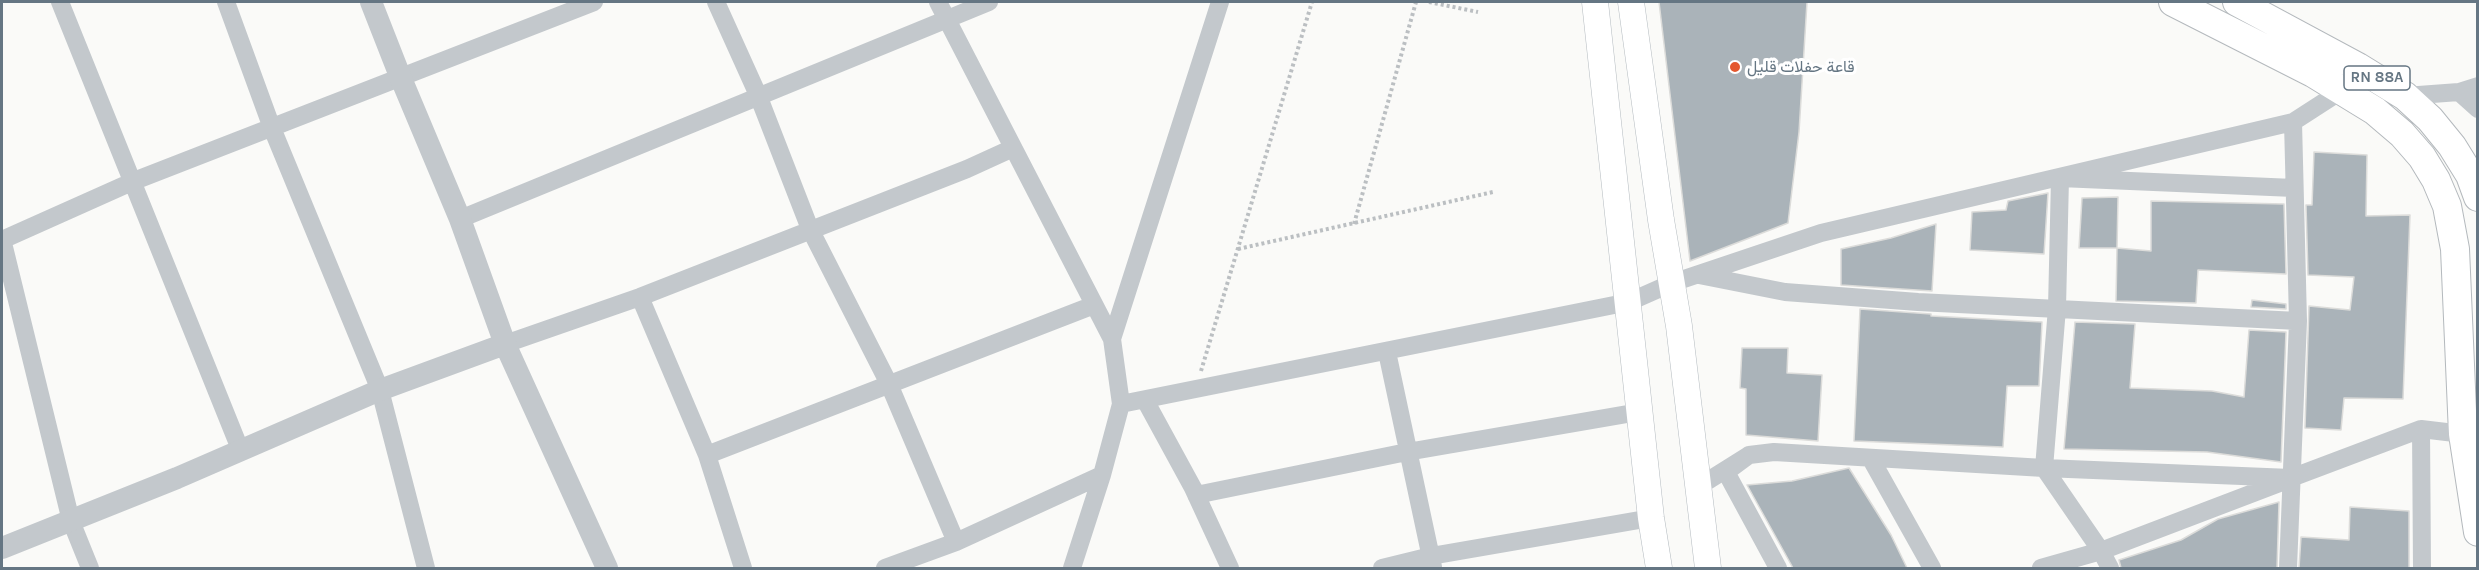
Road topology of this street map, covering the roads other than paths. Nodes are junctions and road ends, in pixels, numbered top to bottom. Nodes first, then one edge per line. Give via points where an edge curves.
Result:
1 (60, 2) edge
2 (226, 2) edge
3 (371, 2) edge
4 (594, 2) edge
5 (716, 2) edge
6 (938, 2) edge
7 (989, 2) edge
8 (1220, 2) edge
9 (1595, 2) edge
10 (1631, 2) edge
11 (2173, 2) edge
12 (2237, 2) edge
13 (948, 20) junction
14 (400, 76) junction
15 (2478, 86) edge
16 (2341, 91) junction
17 (2459, 92) junction
18 (758, 95) junction
19 (2405, 96) junction
20 (2478, 109) edge
21 (2293, 122) junction
22 (272, 128) junction
23 (1013, 148) junction
24 (2060, 178) junction
25 (134, 181) junction
26 (2294, 188) junction
27 (2478, 197) edge
28 (460, 219) junction
29 (810, 229) junction
30 (2, 240) edge
31 (1697, 275) junction
32 (1672, 283) junction
33 (640, 297) junction
34 (1629, 302) junction
35 (1094, 305) junction
36 (2057, 308) junction
37 (2298, 321) junction
38 (1112, 339) junction
39 (505, 344) junction
40 (1387, 352) junction
41 (889, 384) junction
42 (380, 390) junction
43 (1145, 400) junction
44 (1121, 404) junction
45 (1639, 412) junction
46 (2421, 429) junction
47 (2463, 434) junction
48 (240, 449) junction
49 (1407, 452) junction
50 (708, 455) junction
51 (1749, 455) junction
52 (1871, 459) junction
53 (2044, 468) junction
54 (1102, 475) junction
55 (2292, 478) junction
56 (1698, 487) junction
57 (1196, 495) junction
58 (1651, 518) junction
59 (71, 521) junction
60 (2478, 532) edge
61 (956, 542) junction
62 (2, 548) edge
63 (2101, 550) junction
64 (1432, 562) edge
65 (90, 568) edge
66 (426, 568) edge
67 (607, 568) edge
68 (743, 568) edge
69 (885, 568) edge
70 (1072, 568) edge
71 (1230, 568) edge
72 (1382, 568) edge
73 (1659, 568) edge
74 (1708, 568) edge
75 (1778, 568) edge
76 (1932, 568) edge
77 (2042, 568) edge
78 (2110, 568) edge
79 (2288, 568) edge
80 (2422, 568) edge

1 - 25 street
2 - 22 street
3 - 14 street
4 - 14 street
5 - 18 street
6 - 13 street
7 - 13 street
8 - 38 street
9 - 34 main road
10 - 32 main road
11 - 16 highway
12 - 19 highway, RN 88A
13 - 18 street
13 - 23 street
14 - 22 street
14 - 28 street
15 - 17 street
16 - 21 street
16 - 47 highway via 2375,111 2402,134 2422,157 2447,206 2456,249
17 - 19 street
17 - 20 street
18 - 28 street
18 - 29 street
19 - 27 highway, RN 88A via 2451,146 2470,175
21 - 24 street
21 - 26 street
22 - 25 street
22 - 42 street
23 - 29 street
23 - 35 street
24 - 26 street
24 - 31 street via 1821,233
24 - 36 street
25 - 30 street
25 - 48 street
26 - 37 street
28 - 39 street
29 - 33 street
29 - 41 street
30 - 59 street
31 - 32 street
31 - 36 street via 1785,292
32 - 34 street
32 - 56 main road
33 - 39 street
33 - 50 street
34 - 40 street
34 - 45 main road
35 - 38 street
35 - 41 street
36 - 37 street
36 - 53 street
37 - 55 street
38 - 44 street
39 - 42 street
39 - 67 street
40 - 43 street
40 - 49 street
41 - 50 street
41 - 61 street
42 - 48 street
42 - 66 street
43 - 44 street
43 - 57 street
44 - 54 street
45 - 49 street
45 - 58 main road
46 - 47 street
46 - 55 street
46 - 80 street
47 - 60 highway
48 - 59 street
49 - 57 street
49 - 64 street
50 - 68 street
51 - 52 street via 1774,452
51 - 56 street
51 - 75 street via 1726,472
52 - 53 street
52 - 76 street
53 - 55 street
53 - 63 street
54 - 61 street
54 - 70 street
55 - 63 street
55 - 79 street
56 - 74 main road
57 - 71 street
58 - 64 street
58 - 73 main road
59 - 62 street
59 - 65 street
61 - 69 street
63 - 77 street
63 - 78 street
64 - 72 street

